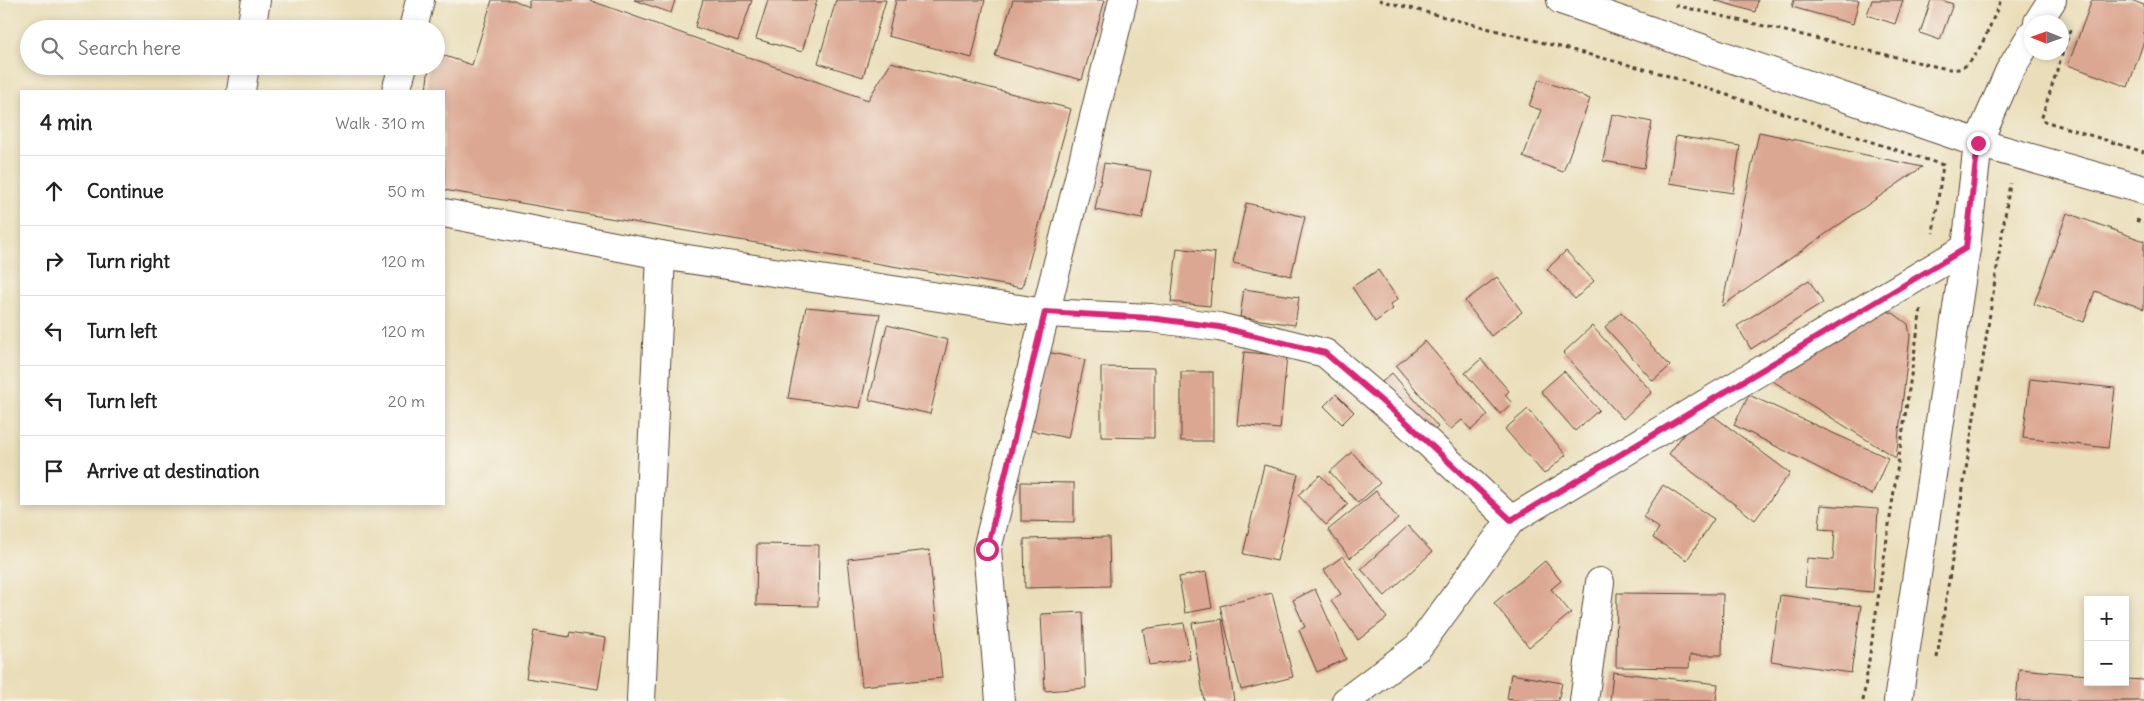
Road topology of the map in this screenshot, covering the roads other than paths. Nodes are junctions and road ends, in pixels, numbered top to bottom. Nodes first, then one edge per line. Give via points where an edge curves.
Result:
1 (256, 0) edge
2 (420, 0) edge
3 (1123, 0) edge
4 (1561, 0) edge
5 (2052, 0) edge
6 (2042, 15) edge
7 (253, 20) edge
8 (415, 20) edge
9 (2024, 47) edge
10 (244, 75) edge
11 (400, 75) edge
12 (241, 90) edge
13 (396, 90) edge
14 (1978, 143) junction
15 (2144, 190) edge
16 (445, 213) edge
17 (1966, 248) junction
18 (661, 255) junction
19 (1045, 312) junction
20 (1511, 520) junction
21 (1600, 582) dead end
22 (641, 701) edge
23 (1000, 701) edge
24 (1346, 701) edge
25 (1584, 701) edge
26 (1898, 701) edge

1 - 7 street
2 - 8 street
3 - 19 street
4 - 14 street
5 - 6 street
9 - 14 street via 2009,72
10 - 12 street
11 - 13 street
14 - 15 street
14 - 17 street
16 - 18 street
17 - 20 street
17 - 26 street
18 - 19 street
18 - 22 street
19 - 20 street via 1150,318 1219,327 1325,353 1405,421
19 - 23 street via 987,549
20 - 24 street via 1418,647
21 - 25 street

